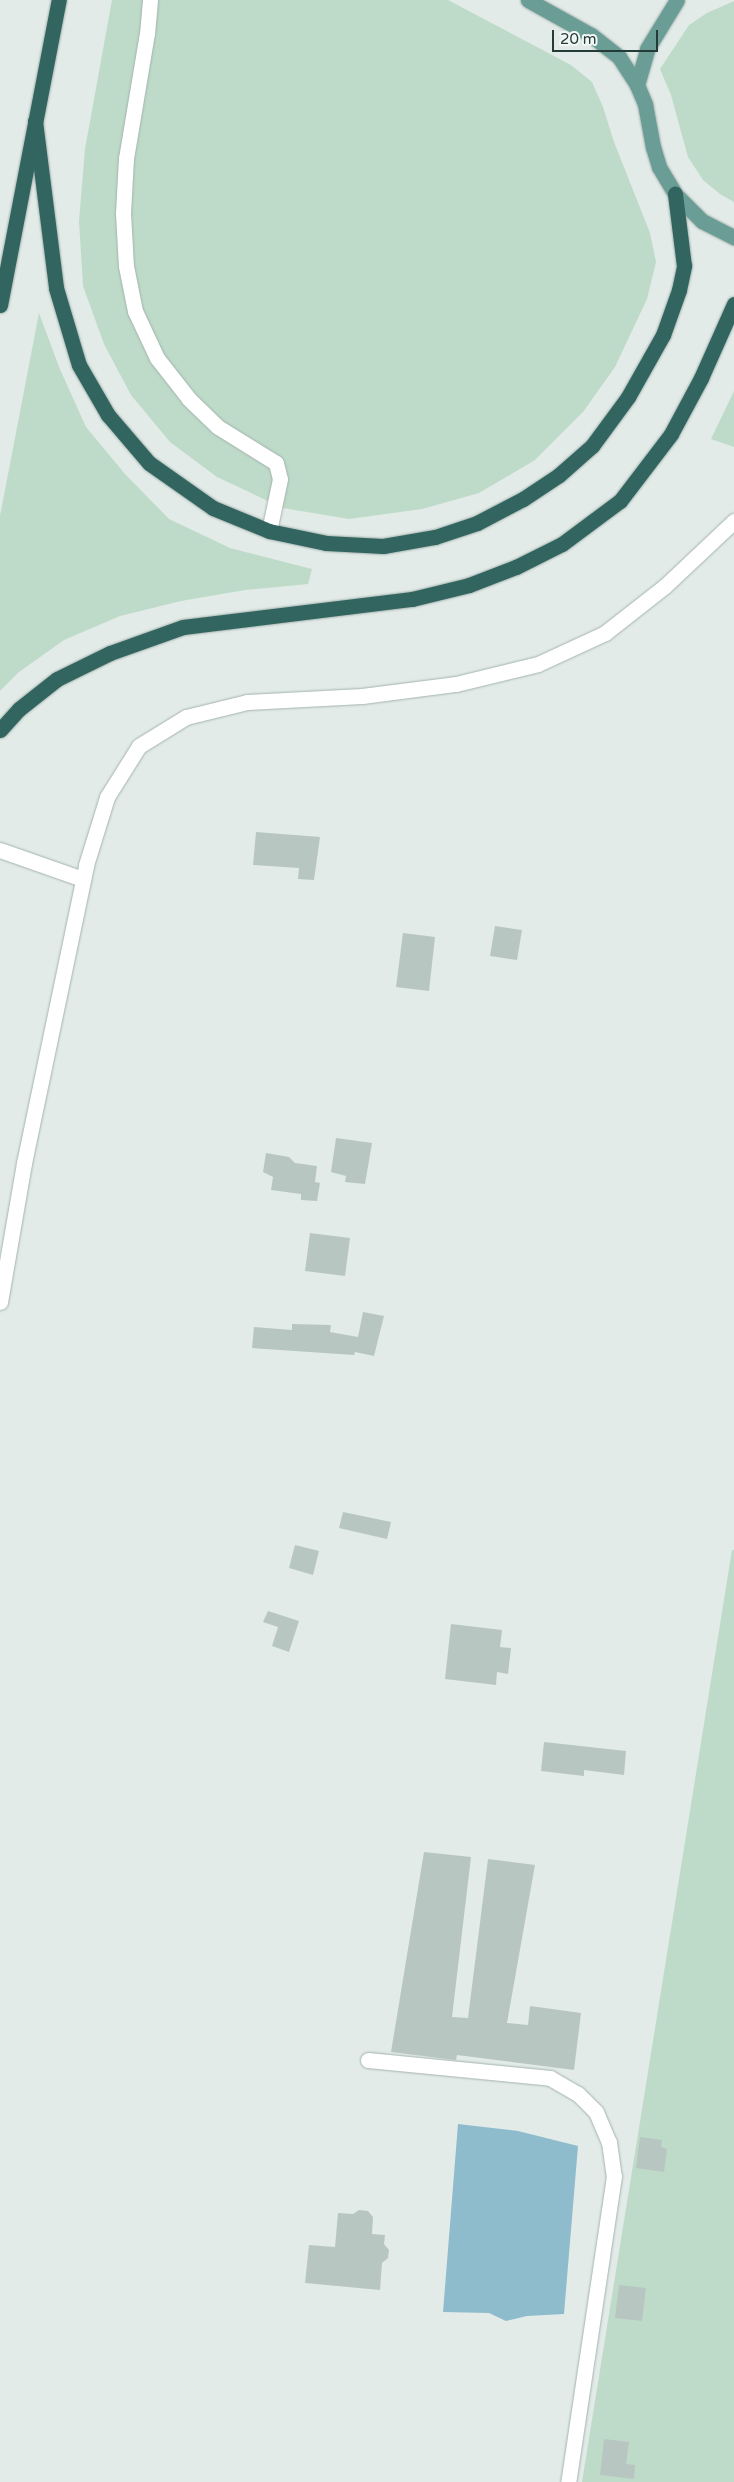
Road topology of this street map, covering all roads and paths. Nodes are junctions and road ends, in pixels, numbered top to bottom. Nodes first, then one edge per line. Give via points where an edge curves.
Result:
1 (59, 0) edge
2 (150, 0) edge
3 (528, 0) edge
4 (677, 0) edge
5 (637, 85) junction
6 (35, 121) junction
7 (675, 194) junction
8 (734, 236) edge
9 (734, 304) edge
10 (0, 305) edge
11 (734, 521) edge
12 (269, 531) junction
13 (0, 730) edge
14 (0, 850) edge
15 (83, 879) junction
16 (0, 1302) edge
17 (368, 2060) dead end
18 (568, 2482) edge

1 - 6 highway
2 - 12 street via 126,158 126,266 135,311 157,358 189,398 218,427 276,463 280,479
3 - 5 main road via 591,35 620,57
4 - 5 main road via 647,49
5 - 7 main road via 645,104 659,167
6 - 10 highway
6 - 12 highway via 56,288 79,365 108,415 149,463 213,508
7 - 8 main road via 702,221
7 - 12 highway via 684,266 663,335 628,397 592,446 559,474 523,499 484,519 435,537 383,546 326,543
9 - 13 highway via 701,378 671,434 620,501 562,544 469,585 412,599 183,627 110,653 57,679 19,709
11 - 15 street via 665,586 605,633 538,664 456,684 362,696 247,702 186,718 139,746 107,798
14 - 15 street
15 - 16 street via 24,1163
17 - 18 street via 550,2078 578,2094 596,2112 609,2142 614,2176

